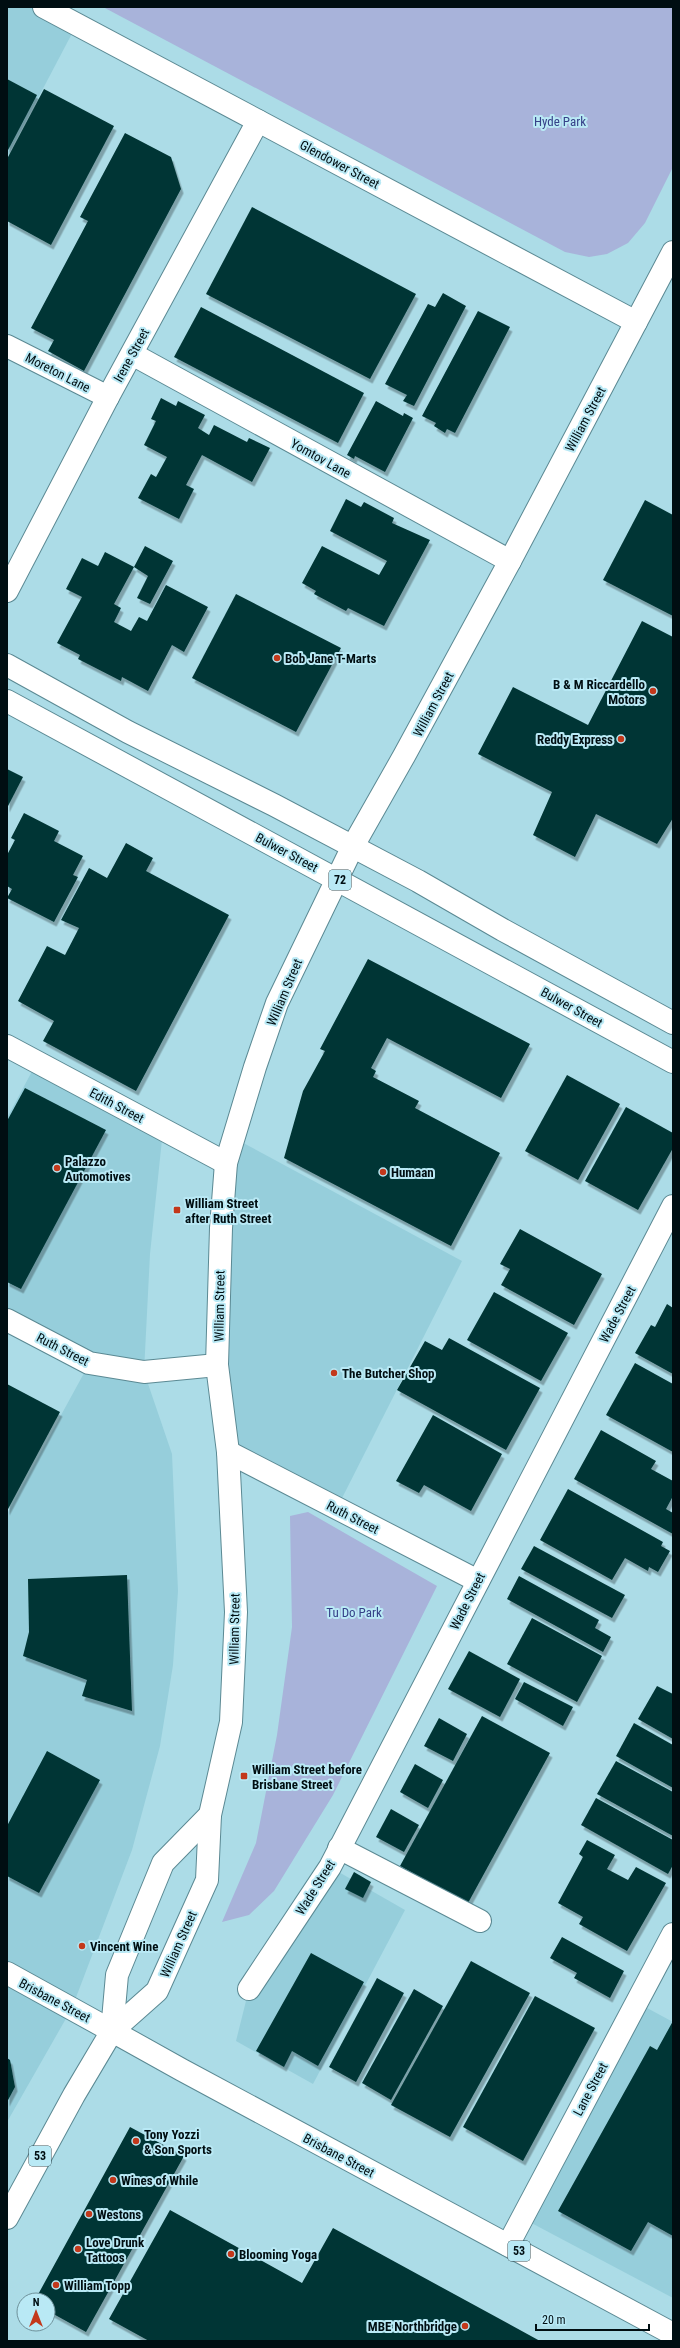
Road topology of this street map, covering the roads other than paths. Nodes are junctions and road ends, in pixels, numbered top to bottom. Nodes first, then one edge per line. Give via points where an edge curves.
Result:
1 (44, 7) edge
2 (258, 121) junction
3 (673, 252) edge
4 (636, 322) junction
5 (7, 346) edge
6 (132, 354) junction
7 (108, 397) junction
8 (510, 561) junction
9 (7, 591) edge
10 (7, 665) edge
11 (7, 700) edge
12 (353, 846) junction
13 (337, 878) junction
14 (673, 1023) edge
15 (7, 1046) edge
16 (673, 1062) edge
17 (226, 1164) junction
18 (673, 1206) edge
19 (7, 1320) edge
20 (217, 1365) junction
21 (228, 1452) junction
22 (478, 1581) junction
23 (210, 1815) junction
24 (339, 1848) junction
25 (480, 1920) dead end
26 (673, 1934) edge
27 (7, 1974) edge
28 (249, 1989) dead end
29 (112, 2031) junction
30 (7, 2218) edge
31 (508, 2244) junction
32 (673, 2334) edge

1 - 2 main road, Glendower Street
2 - 4 main road, Glendower Street
2 - 6 main road, Irene Street
3 - 4 main road, William Street
4 - 8 main road, William Street
5 - 7 main road, Moreton Lane
6 - 7 main road, Irene Street
6 - 8 main road, Yomtov Lane
7 - 9 main road, Irene Street
8 - 12 main road, William Street
10 - 12 main road via 128,732
11 - 13 main road, Bulwer Street / 72
12 - 13 main road, William Street
12 - 14 main road
13 - 16 main road, Bulwer Street / 72
13 - 17 main road, William Street via 277,1003
15 - 17 main road, Edith Street
17 - 20 main road, William Street via 221,1228
18 - 22 main road, Wade Street
19 - 20 main road, Ruth Street via 89,1363 144,1372
20 - 21 main road, William Street
21 - 22 main road, Ruth Street
21 - 23 main road, William Street via 236,1612 231,1722
22 - 24 main road, Wade Street
23 - 29 main road, William Street via 163,1864 118,1975
23 - 29 main road, William Street via 207,1880 157,1991
24 - 25 main road
24 - 28 main road, Wade Street via 330,1867
26 - 31 main road, Lane Street
27 - 29 main road, Brisbane Street
29 - 30 main road, William Street / 53
29 - 31 main road, Brisbane Street / 53
31 - 32 main road, Brisbane Street / 53

